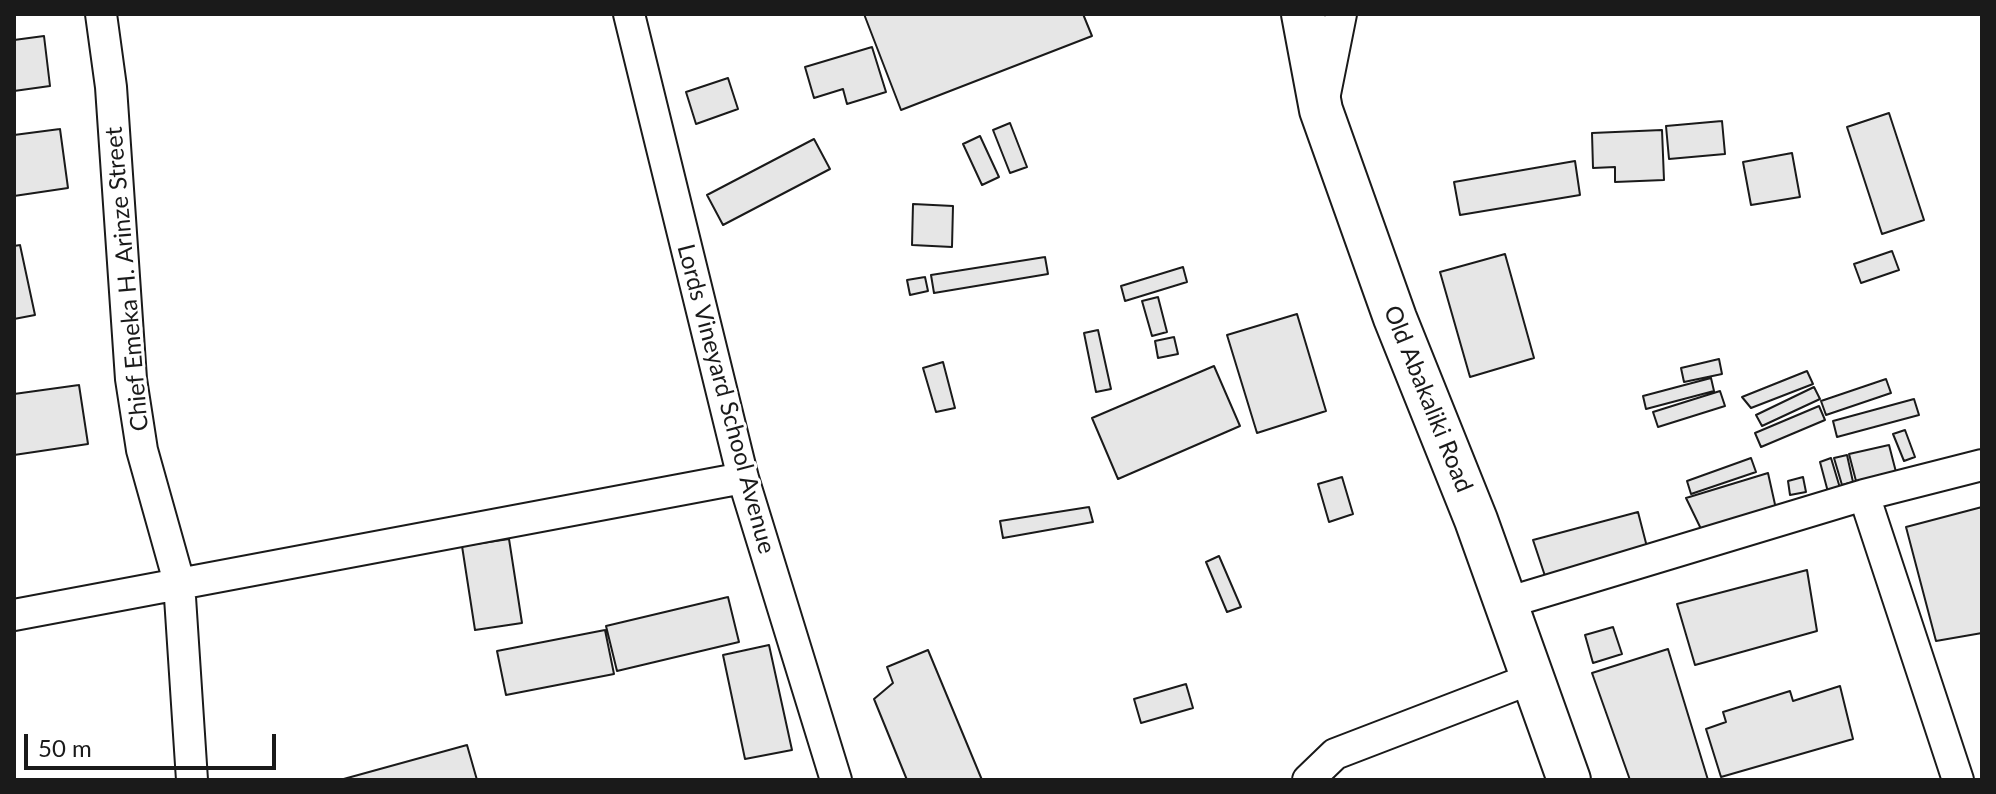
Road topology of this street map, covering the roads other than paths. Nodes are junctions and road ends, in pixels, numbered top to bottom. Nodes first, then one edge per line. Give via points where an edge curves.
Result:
1 (101, 14) edge
2 (629, 14) edge
3 (1303, 14) edge
4 (1341, 14) edge
5 (1321, 110) junction
6 (1982, 465) edge
7 (743, 478) junction
8 (1864, 495) junction
9 (179, 582) junction
10 (1506, 603) junction
11 (14, 615) edge
12 (1533, 678) junction
13 (192, 780) edge
14 (836, 780) edge
15 (1308, 780) edge
16 (1569, 780) edge
17 (1958, 780) edge

1 - 9 street, Chief Emeka H. Arinze Street via 131,379 142,450
2 - 7 street, Lords Vineyard School Avenue
3 - 5 main road, Old Abakaliki Road
4 - 5 street
5 - 10 main road, Old Abakaliki Road
6 - 8 street
7 - 9 street
7 - 14 street, Lords Vineyard School Avenue
8 - 10 street
8 - 17 street
9 - 11 street
9 - 13 street, Chief Emeka H. Arinze Street
10 - 12 main road, Old Abakaliki Road
12 - 15 street via 1335,754
12 - 16 main road, Old Abakaliki Road

